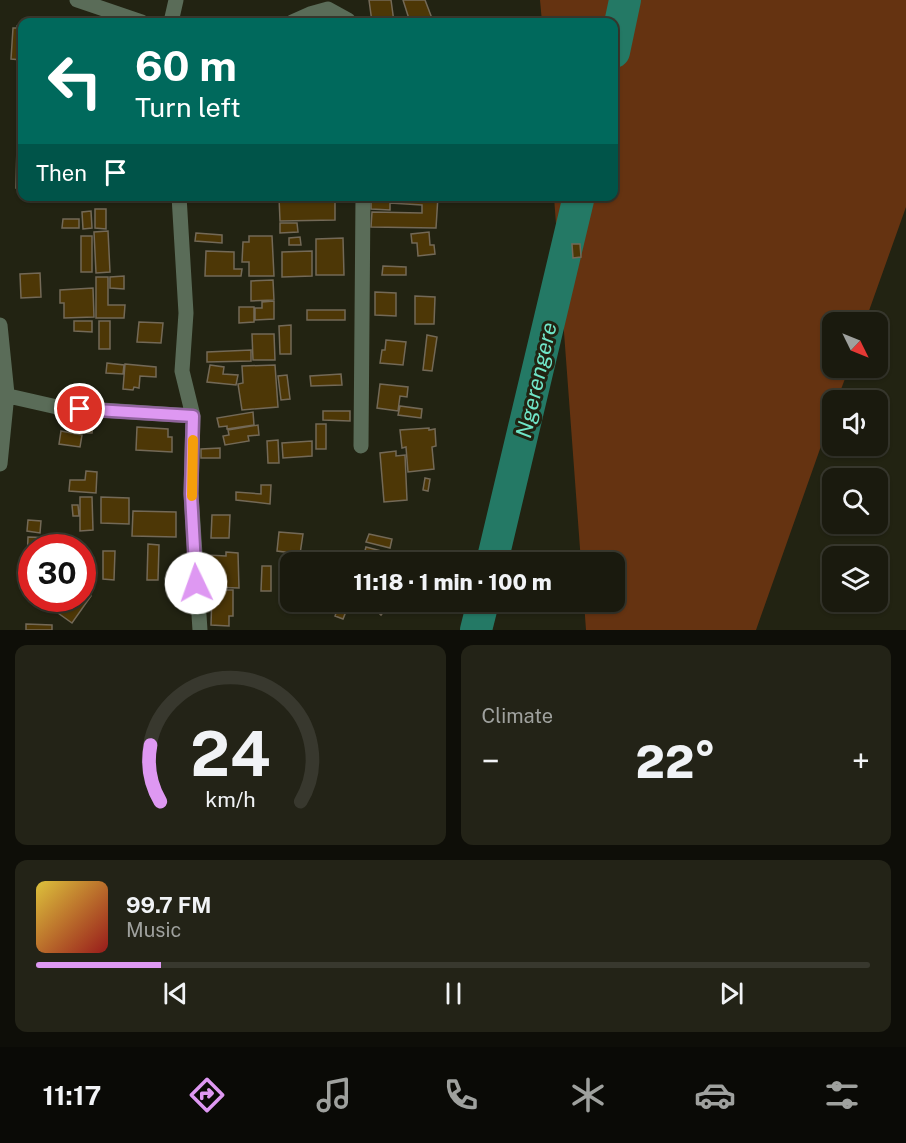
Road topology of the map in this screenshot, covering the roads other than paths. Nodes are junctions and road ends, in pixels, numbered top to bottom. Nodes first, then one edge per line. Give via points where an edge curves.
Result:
1 (77, 0) edge
2 (176, 0) edge
3 (130, 18) edge
4 (172, 18) edge
5 (301, 18) edge
6 (344, 18) edge
7 (178, 201) edge
8 (363, 201) edge
9 (0, 325) edge
10 (3, 394) edge
11 (193, 416) junction
12 (361, 446) dead end
13 (0, 464) edge
14 (200, 630) edge

1 - 3 street
2 - 4 street
5 - 6 street via 328,9
7 - 11 street via 186,313 182,371
8 - 12 street
9 - 10 street
10 - 11 street via 57,407
10 - 13 street
11 - 14 street via 191,494

